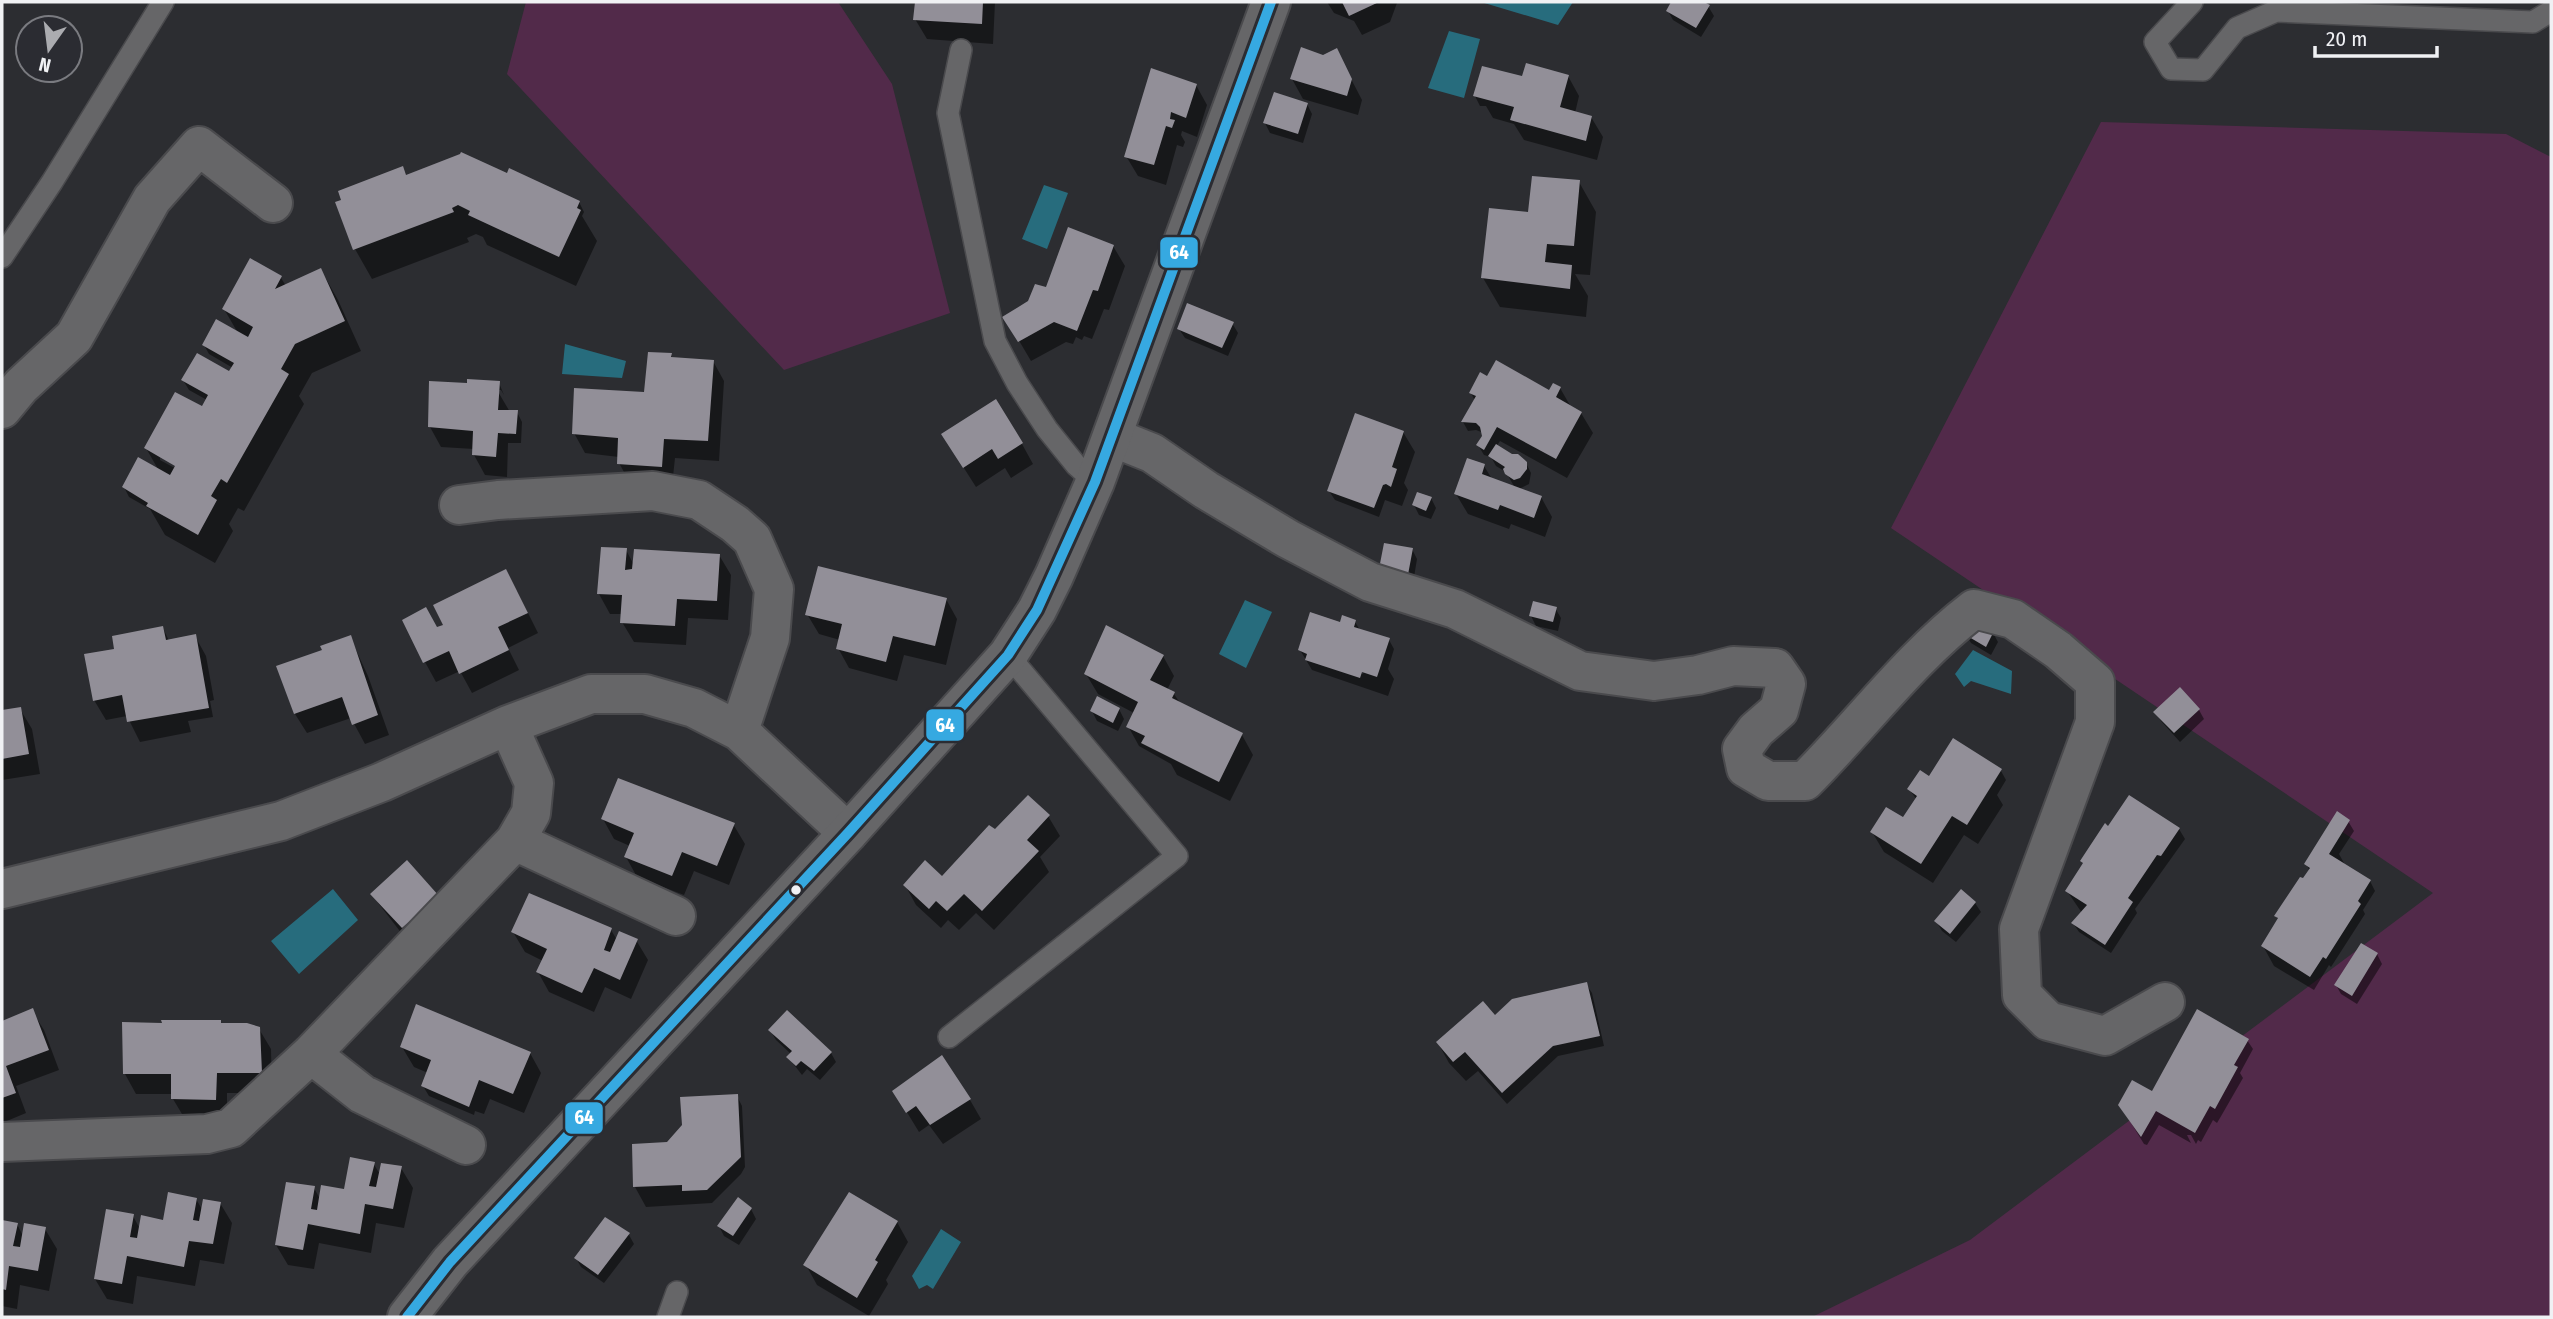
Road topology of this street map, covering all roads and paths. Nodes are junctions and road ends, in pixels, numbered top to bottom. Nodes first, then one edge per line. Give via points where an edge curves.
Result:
1 (163, 2) edge
2 (1270, 2) edge
3 (2192, 2) edge
4 (2551, 11) edge
5 (961, 50) dead end
6 (273, 203) dead end
7 (2, 257) edge
8 (2, 409) edge
9 (1112, 437) junction
10 (1095, 482) junction
11 (459, 505) dead end
12 (1008, 655) junction
13 (508, 725) junction
14 (739, 731) junction
15 (848, 833) junction
16 (515, 841) junction
17 (2, 889) edge
18 (676, 916) dead end
19 (2165, 1002) dead end
20 (949, 1037) dead end
21 (311, 1054) junction
22 (2, 1142) edge
23 (466, 1145) dead end
24 (677, 1292) dead end
25 (407, 1317) edge
26 (668, 1317) edge

1 - 7 lane
2 - 9 street
3 - 4 lane via 2155,42 2171,69 2203,70 2237,27 2276,11 2533,22
5 - 10 lane via 948,113 995,341 1047,429
6 - 8 street via 199,146 152,199 74,337
9 - 10 street
9 - 19 street via 1153,453 1288,539 1370,582 1455,609 1580,671 1654,681 1733,666 1775,668 1786,684 1779,710 1742,749 1746,768 1768,781 1805,781 1932,643 1973,609 2013,619 2095,682 2095,722 2019,929 2022,995 2048,1021 2105,1036
10 - 12 street via 1055,576
11 - 14 street via 653,491 699,500 735,524 752,539 774,589 769,638
12 - 15 street
12 - 20 lane via 1177,856
13 - 14 street via 591,694 645,694 695,708
13 - 16 street via 534,783 531,813
13 - 17 street via 281,821
14 - 15 street
15 - 25 street via 450,1262
16 - 18 street
16 - 21 street
21 - 22 street via 231,1128 207,1134
21 - 23 street via 362,1094
24 - 26 lane

